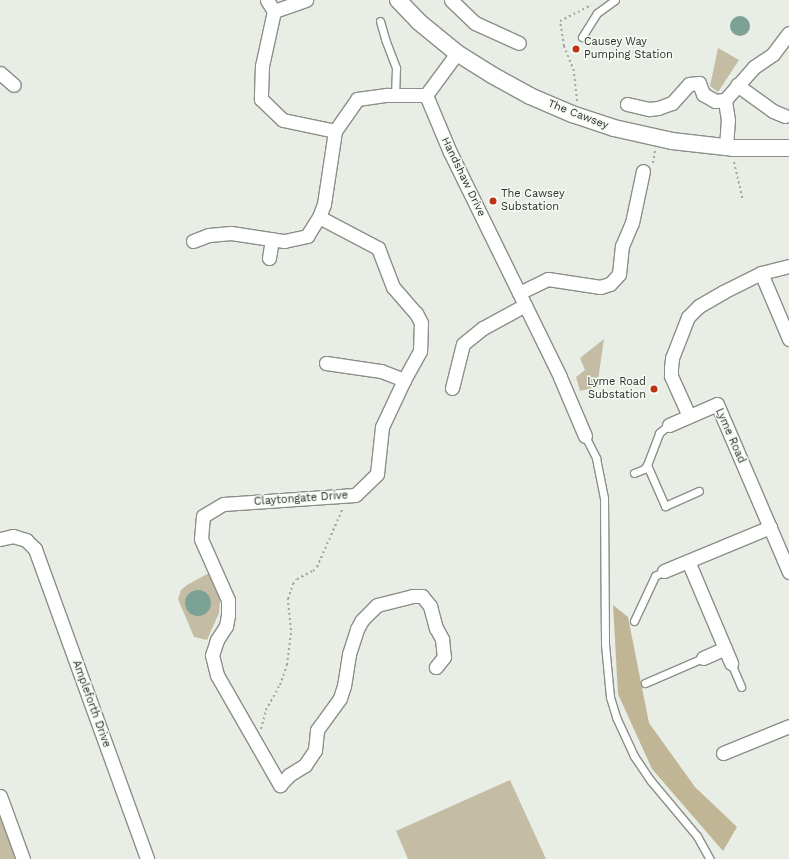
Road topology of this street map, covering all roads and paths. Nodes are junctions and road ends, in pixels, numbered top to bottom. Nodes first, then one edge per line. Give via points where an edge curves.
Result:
1 (266, 0) edge
2 (306, 0) edge
3 (398, 0) edge
4 (451, 0) edge
5 (615, 0) edge
6 (597, 3) dead end
7 (274, 11) junction
8 (380, 21) dead end
9 (789, 33) edge
10 (582, 37) dead end
11 (519, 43) dead end
12 (457, 53) junction
13 (0, 74) edge
14 (14, 85) dead end
15 (737, 85) junction
16 (395, 95) junction
17 (426, 95) junction
18 (725, 100) junction
19 (626, 104) dead end
20 (575, 106) dead end
21 (785, 116) dead end
22 (335, 131) junction
23 (789, 148) edge
24 (730, 153) junction
25 (643, 171) dead end
26 (742, 198) dead end
27 (319, 217) junction
28 (272, 239) junction
29 (193, 241) dead end
30 (269, 258) dead end
31 (789, 266) edge
32 (762, 273) junction
33 (519, 293) junction
34 (525, 305) junction
35 (789, 339) edge
36 (326, 363) dead end
37 (404, 380) junction
38 (452, 388) dead end
39 (689, 416) junction
40 (669, 425) joint
41 (585, 436) joint
42 (647, 465) junction
43 (634, 474) dead end
44 (699, 491) dead end
45 (348, 496) junction
46 (770, 527) junction
47 (0, 539) edge
48 (688, 561) junction
49 (664, 571) joint
50 (789, 572) edge
51 (634, 621) dead end
52 (725, 648) junction
53 (703, 658) joint
54 (731, 663) joint
55 (436, 666) dead end
56 (645, 683) dead end
57 (741, 687) dead end
58 (789, 726) edge
59 (257, 743) junction
60 (723, 753) dead end
61 (0, 796) edge
62 (23, 859) edge
63 (147, 859) edge
64 (710, 859) edge

1 - 7 street
2 - 7 street
3 - 12 street, The Cawsey via 419,22
4 - 11 street via 475,23
5 - 10 lane via 597,13
6 - 20 path via 560,21 564,46 574,71 577,100
7 - 22 street via 262,66 261,99 283,120
8 - 16 lane via 396,68
9 - 15 street via 773,54 754,67
12 - 17 street
12 - 24 street, The Cawsey via 524,92 572,114 652,138
13 - 14 street
15 - 18 street
15 - 21 street via 773,111
16 - 17 street
16 - 22 street via 357,99
17 - 33 street, Handshaw Drive via 450,152
18 - 19 street via 715,101 703,94 699,83 689,84 672,103 658,108 649,110
18 - 24 street
22 - 27 street via 324,204
23 - 24 street, The Cawsey
24 - 26 path
25 - 33 street via 632,223 622,246 619,274 610,284 600,287 548,279
27 - 28 street via 307,236 284,241
27 - 37 street, Claytongate Drive via 378,248 393,287 416,312 421,323 420,351
28 - 29 street via 231,233 209,235
28 - 30 street
31 - 32 street
32 - 35 street
32 - 39 street via 705,302 688,317 670,368 671,376
33 - 34 street, Handshaw Drive
34 - 38 street via 483,328 463,344
34 - 41 street, Handshaw Drive
36 - 37 street via 382,371
37 - 45 street, Claytongate Drive via 382,427 377,474 355,495
39 - 40 street
39 - 46 street, Lyme Road via 717,404
40 - 42 lane via 659,433
41 - 64 lane via 596,458 604,498 605,644 610,697 634,756 651,781 697,836
42 - 43 lane
42 - 44 lane via 665,506
45 - 59 path via 317,567 293,584 288,599 290,650 287,665 264,715
45 - 59 street, Claytongate Drive via 223,504 203,516 201,539 228,600 226,626 217,640 212,655 217,675
46 - 48 street
46 - 50 street, Lyme Road
47 - 63 street, Ampleforth Drive via 14,536 26,540 35,549
48 - 49 street
48 - 52 street
49 - 51 lane via 655,576
52 - 53 street
52 - 54 street
53 - 56 lane
54 - 57 lane
55 - 59 street, Claytongate Drive via 444,657 442,639 430,606 422,596 377,605 357,629 350,647 340,698 317,730 314,750 305,766 289,775 280,785
58 - 60 street
61 - 62 street

